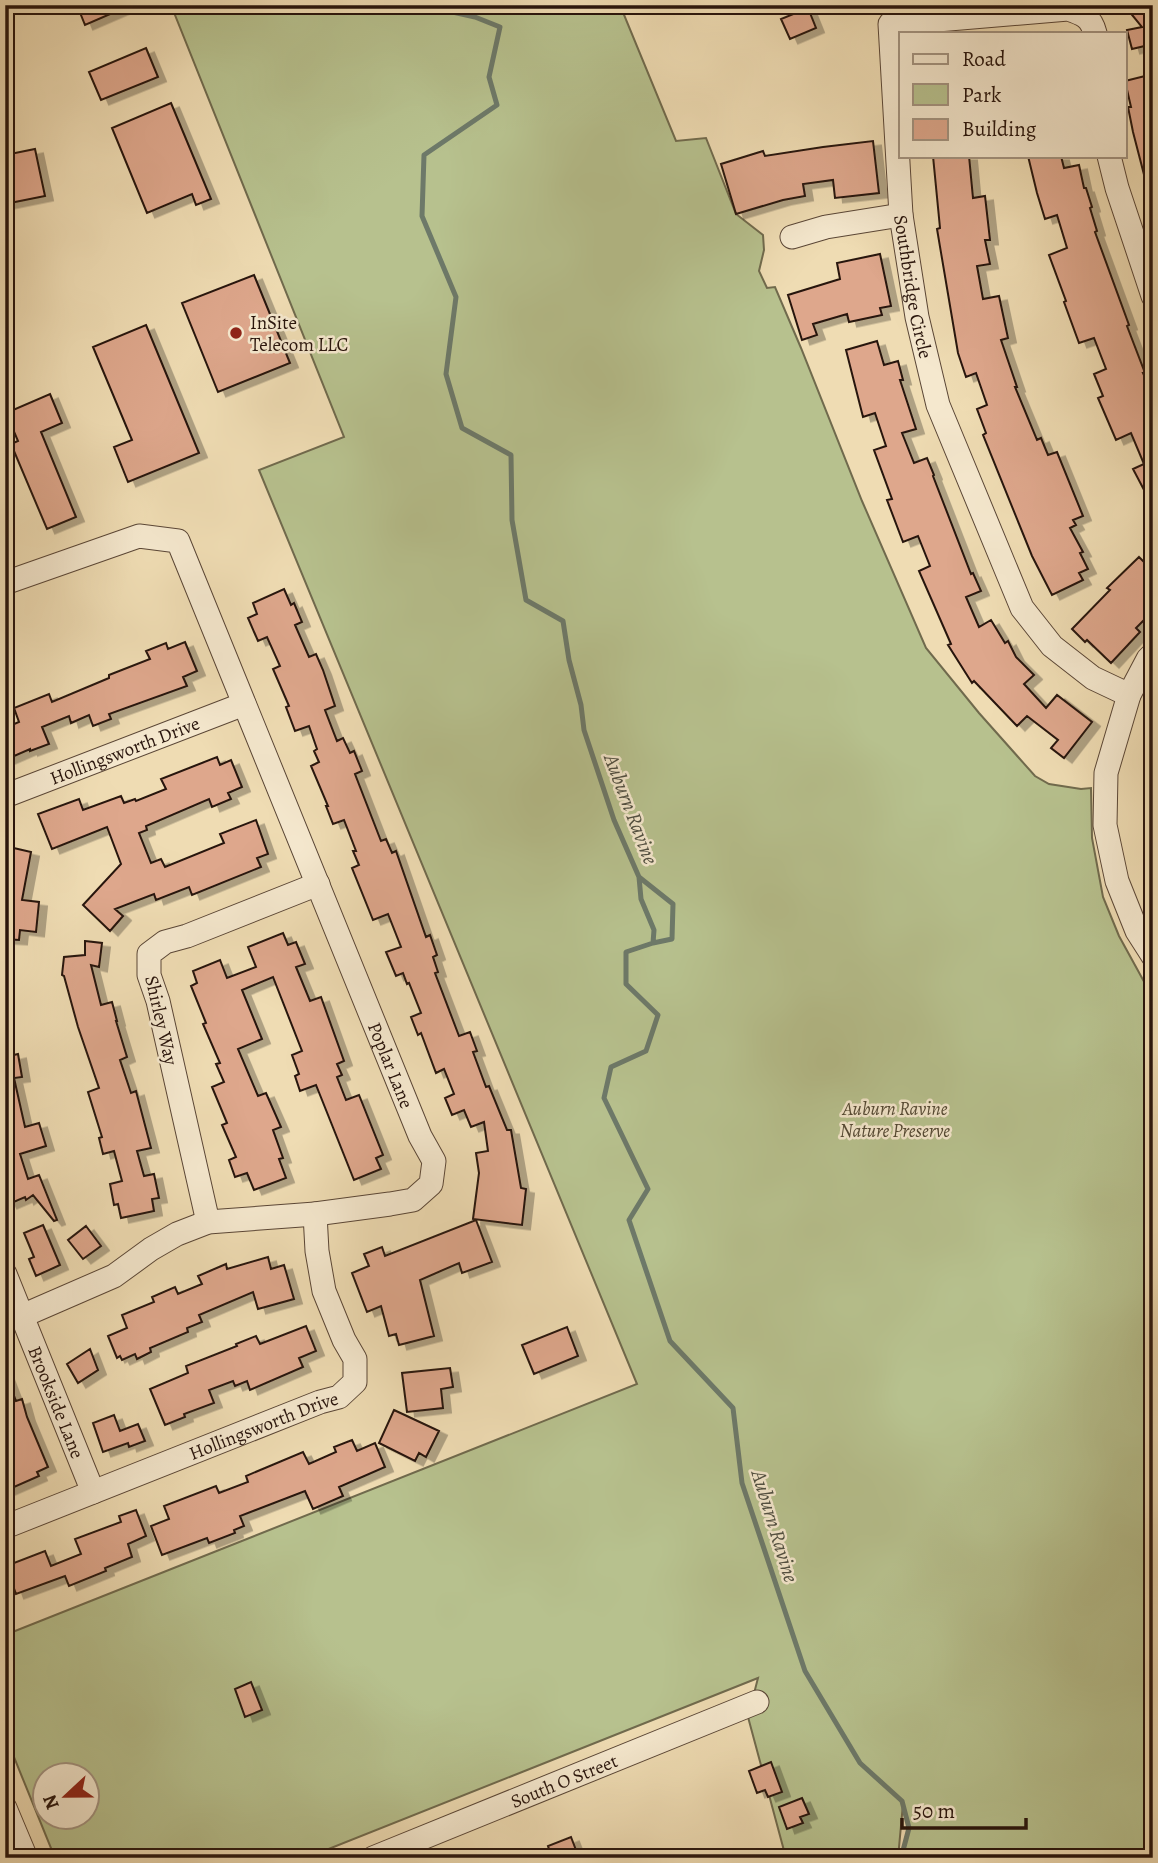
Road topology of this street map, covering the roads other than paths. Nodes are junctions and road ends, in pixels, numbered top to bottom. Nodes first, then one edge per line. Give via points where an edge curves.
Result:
1 (1095, 32) edge
2 (1109, 158) edge
3 (901, 215) junction
4 (792, 237) dead end
5 (1153, 296) edge
6 (5, 583) edge
7 (1153, 654) edge
8 (1129, 695) junction
9 (244, 704) junction
10 (5, 796) edge
11 (318, 884) junction
12 (1153, 956) edge
13 (315, 1214) junction
14 (208, 1223) junction
15 (5, 1274) edge
16 (22, 1316) junction
17 (93, 1492) junction
18 (5, 1527) edge
19 (757, 1702) dead end
20 (5, 1808) edge
21 (380, 1856) edge
22 (26, 1858) edge

1 - 3 street, Southbridge Circle via 1084,14 1068,9 890,24
2 - 5 street
3 - 4 street
3 - 8 street, Southbridge Circle via 916,317 938,405 1022,608 1052,646 1093,678
6 - 9 street, Poplar Lane via 139,536 178,541
7 - 8 street
8 - 12 street via 1106,773 1105,825 1117,881 1137,931
9 - 10 street, Hollingsworth Drive
9 - 11 street, Poplar Lane
11 - 13 street, Poplar Lane via 434,1161 431,1184 413,1200
11 - 14 street, Shirley Way via 165,942 149,954 149,975
13 - 14 street, Poplar Lane
13 - 17 street, Hollingsworth Drive via 324,1291 355,1359 355,1382 339,1397
14 - 16 street, Poplar Lane via 177,1234 114,1276
15 - 16 street, Brookside Lane
16 - 17 street, Brookside Lane
17 - 18 street, Hollingsworth Drive
19 - 21 street, South O Street
20 - 22 street

